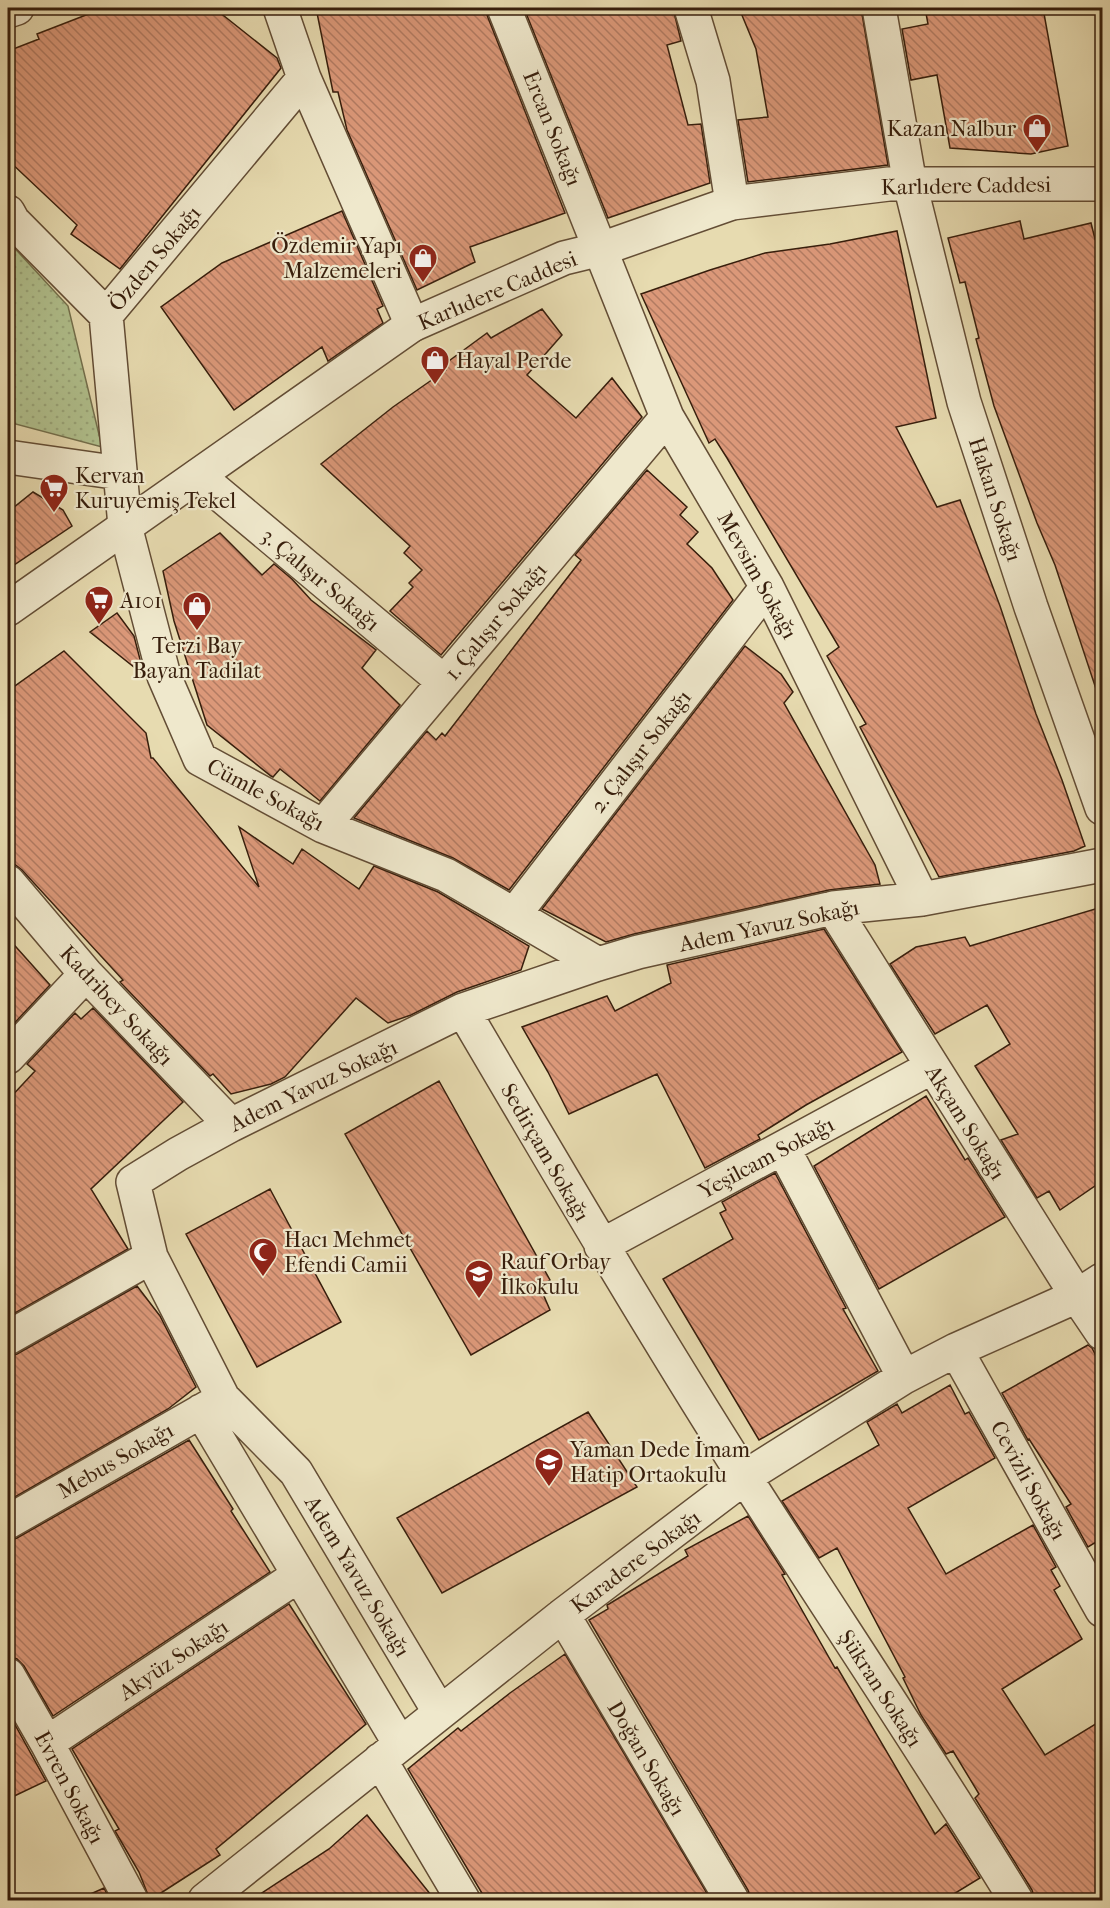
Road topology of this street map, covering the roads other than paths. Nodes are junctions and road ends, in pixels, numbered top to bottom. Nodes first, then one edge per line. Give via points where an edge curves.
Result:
1 (280, 8) edge
2 (504, 8) edge
3 (691, 8) edge
4 (879, 8) edge
5 (304, 78) junction
6 (910, 184) junction
7 (1102, 184) edge
8 (732, 202) junction
9 (8, 212) edge
10 (601, 249) junction
11 (106, 315) junction
12 (412, 325) junction
13 (667, 417) junction
14 (8, 457) edge
15 (120, 473) junction
16 (198, 476) junction
17 (125, 526) junction
18 (767, 587) junction
19 (8, 609) edge
20 (444, 682) junction
21 (1102, 808) edge
22 (323, 826) junction
23 (1102, 865) edge
24 (8, 882) edge
25 (922, 899) junction
26 (833, 908) junction
27 (513, 915) junction
28 (598, 964) junction
29 (86, 974) junction
30 (463, 1010) junction
31 (8, 1057) edge
32 (932, 1068) junction
33 (231, 1125) junction
34 (783, 1148) junction
35 (601, 1246) junction
36 (151, 1257) junction
37 (1090, 1288) edge
38 (1102, 1333) edge
39 (8, 1338) edge
40 (956, 1350) junction
41 (904, 1377) junction
42 (212, 1404) junction
43 (745, 1477) junction
44 (8, 1522) edge
45 (299, 1575) junction
46 (1102, 1611) edge
47 (563, 1615) junction
48 (8, 1675) edge
49 (440, 1713) junction
50 (47, 1743) junction
51 (390, 1752) junction
52 (131, 1900) edge
53 (205, 1900) edge
54 (464, 1900) edge
55 (732, 1900) edge
56 (1016, 1900) edge

1 - 5 street
2 - 10 street, Ercan Sokağı
3 - 8 street via 713,81
4 - 6 street, Hakan Sokağı
5 - 11 street, Özden Sokağı
5 - 12 street
6 - 7 street, Karlıdere Caddesi
6 - 8 street, Karlıdere Caddesi
6 - 21 street, Hakan Sokağı via 964,402
8 - 10 street, Karlıdere Caddesi
9 - 11 street
10 - 12 street, Karlıdere Caddesi via 564,258
10 - 13 street, Mevsim Sokağı
11 - 15 street, Özden Sokağı
12 - 16 street, Karlıdere Caddesi
13 - 18 street, Mevsim Sokağı
13 - 20 street, 1. Çalışır Sokağı
14 - 15 street
15 - 17 street, Cümle Sokağı
16 - 17 street, Karlıdere Caddesi
16 - 20 street, 3. Çalışır Sokağı
17 - 19 street, Karlıdere Caddesi
17 - 22 street, Cümle Sokağı via 164,676 200,759
18 - 25 street, Mevsim Sokağı
18 - 27 street, 2. Çalışır Sokağı
20 - 22 street, 1. Çalışır Sokağı
22 - 27 street, Cümle Sokağı via 446,875
23 - 25 street, Adem Yavuz Sokağı
24 - 29 street, Kadribey Sokağı
25 - 26 street, Adem Yavuz Sokağı
26 - 28 street, Adem Yavuz Sokağı
26 - 32 street, Akçam Sokağı
27 - 28 street, Cümle Sokağı
28 - 30 street, Adem Yavuz Sokağı
29 - 31 street
29 - 33 street, Kadribey Sokağı
30 - 33 street, Adem Yavuz Sokağı
30 - 35 street, Sedirçam Sokağı
32 - 34 street, Yeşilcam Sokağı
32 - 37 street, Akçam Sokağı
33 - 36 street, Adem Yavuz Sokağı via 133,1182
34 - 35 street, Yeşilcam Sokağı
34 - 41 street
35 - 43 street, Sedirçam Sokağı
36 - 39 street
36 - 42 street, Adem Yavuz Sokağı
37 - 38 street, Akçam Sokağı
37 - 40 street, Karadere Sokağı
40 - 41 street, Karadere Sokağı
40 - 46 street, Cevizli Sokağı
41 - 43 street, Karadere Sokağı
42 - 44 street, Mebus Sokağı
42 - 45 street, Adem Yavuz Sokağı
42 - 49 street, Adem Yavuz Sokağı via 296,1472
43 - 47 street, Karadere Sokağı
43 - 56 street, Şükran Sokağı
45 - 50 street, Akyüz Sokağı
45 - 51 street, Adem Yavuz Sokağı
47 - 49 street, Karadere Sokağı
47 - 55 street, Doğan Sokağı
48 - 50 street, Evren Sokağı
49 - 51 street, Karadere Sokağı
50 - 52 street, Evren Sokağı
51 - 53 street, Karadere Sokağı
51 - 54 street, Adem Yavuz Sokağı

